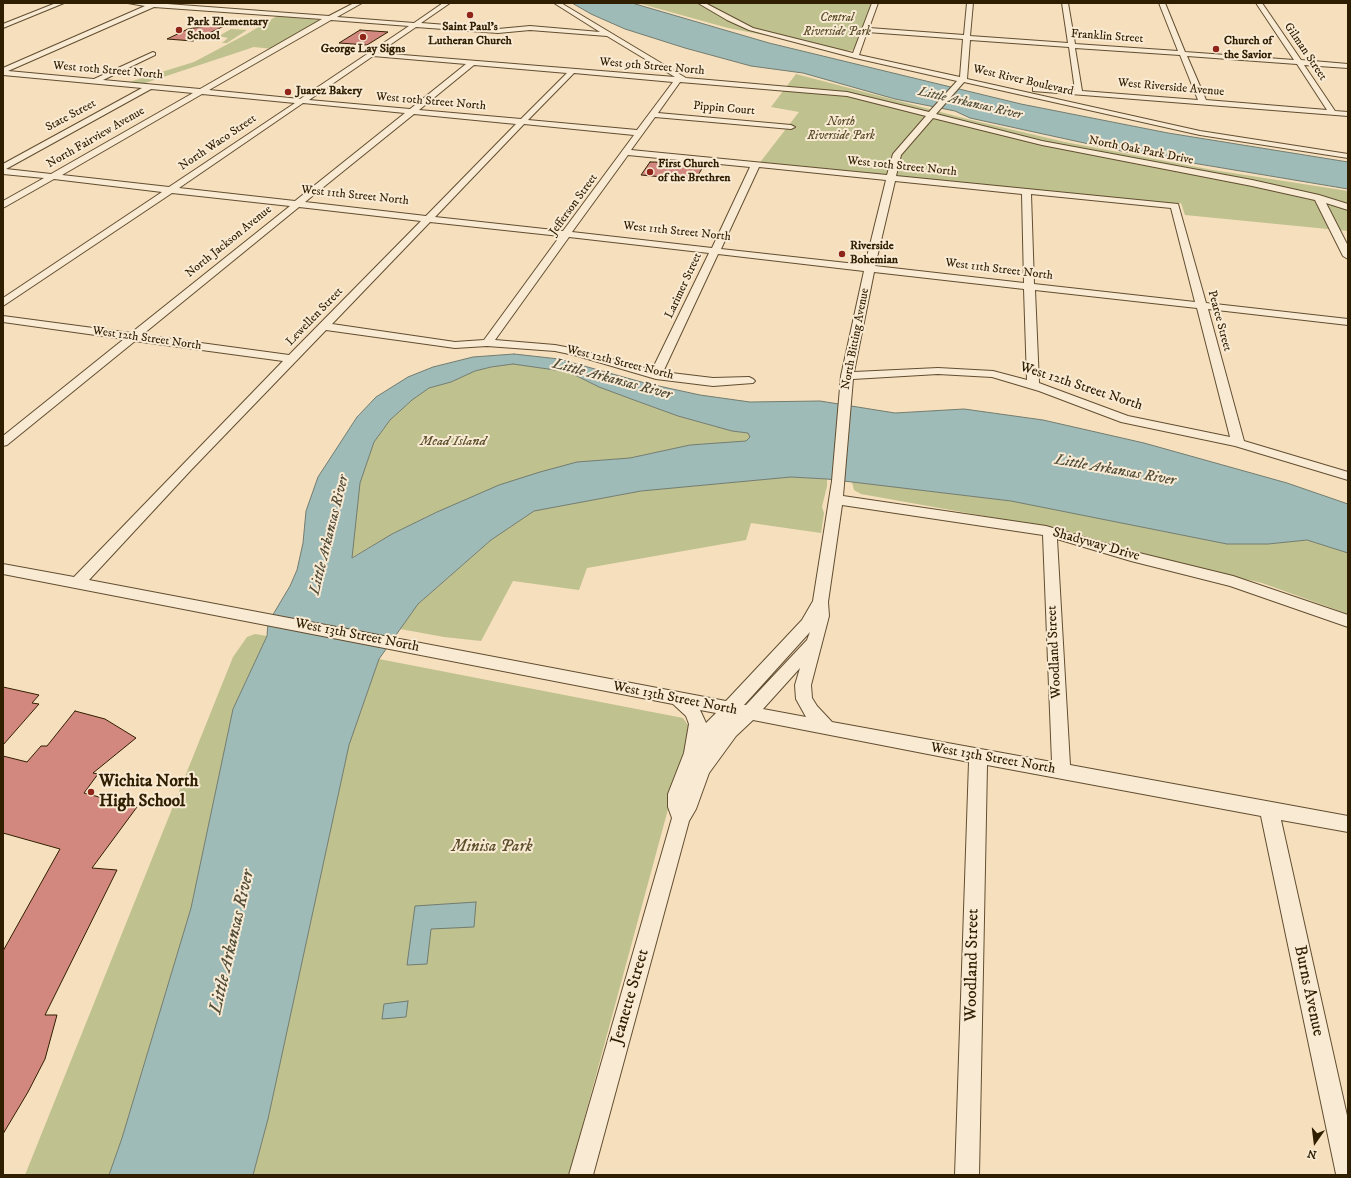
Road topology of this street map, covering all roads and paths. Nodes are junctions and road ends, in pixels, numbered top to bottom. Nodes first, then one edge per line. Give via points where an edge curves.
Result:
1 (61, 3) edge
2 (131, 3) edge
3 (345, 3) edge
4 (359, 3) edge
5 (447, 3) edge
6 (557, 3) edge
7 (701, 3) edge
8 (875, 3) edge
9 (970, 3) edge
10 (1065, 3) edge
11 (1162, 3) edge
12 (1259, 3) edge
13 (156, 4) edge
14 (253, 4) edge
15 (238, 11) junction
16 (321, 18) junction
17 (329, 18) junction
18 (414, 25) junction
19 (3, 26) edge
20 (865, 30) junction
21 (608, 34) junction
22 (966, 37) junction
23 (1071, 45) junction
24 (856, 53) junction
25 (153, 54) dead end
26 (371, 54) junction
27 (1184, 54) junction
28 (1298, 62) junction
29 (472, 63) junction
30 (649, 65) junction
31 (1348, 66) edge
32 (572, 71) junction
33 (3, 72) edge
34 (640, 77) junction
35 (682, 81) junction
36 (94, 82) junction
37 (961, 82) junction
38 (992, 85) junction
39 (150, 87) junction
40 (200, 92) junction
41 (1079, 93) junction
42 (301, 102) junction
43 (1203, 103) junction
44 (411, 112) junction
45 (1333, 113) junction
46 (1348, 114) edge
47 (654, 115) junction
48 (930, 115) junction
49 (523, 122) junction
50 (791, 127) dead end
51 (641, 133) junction
52 (627, 152) junction
53 (1348, 156) edge
54 (756, 164) junction
55 (3, 167) edge
56 (3, 171) edge
57 (54, 176) junction
58 (892, 178) junction
59 (172, 189) junction
60 (1026, 191) junction
61 (1319, 198) junction
62 (297, 203) junction
63 (3, 205) edge
64 (1175, 206) joint
65 (1348, 207) edge
66 (430, 218) junction
67 (568, 233) junction
68 (715, 250) junction
69 (1348, 256) edge
70 (871, 268) junction
71 (1029, 286) junction
72 (3, 303) edge
73 (1201, 306) junction
74 (3, 319) edge
75 (1348, 322) edge
76 (324, 326) junction
77 (132, 337) junction
78 (487, 343) junction
79 (292, 359) junction
80 (656, 375) junction
81 (847, 376) junction
82 (749, 381) dead end
83 (1033, 385) junction
84 (3, 442) edge
85 (1238, 443) junction
86 (1348, 476) edge
87 (837, 500) junction
88 (1050, 532) junction
89 (3, 569) edge
90 (78, 582) junction
91 (820, 602) junction
92 (1348, 621) edge
93 (818, 632) junction
94 (678, 699) junction
95 (730, 710) junction
96 (749, 713) junction
97 (827, 728) junction
98 (978, 756) junction
99 (690, 759) junction
100 (1061, 771) junction
101 (1269, 809) junction
102 (681, 818) junction
103 (1348, 824) edge
104 (1348, 1174) edge
105 (581, 1175) edge
106 (967, 1175) edge

1 - 19 street
2 - 13 street
3 - 16 street
4 - 17 street, North Fairview Avenue
5 - 18 street, North Waco Street
6 - 21 street
7 - 24 street, West River Boulevard via 751,29
8 - 20 street
9 - 22 street
10 - 23 street
11 - 27 street
12 - 28 street, Gilman Street
13 - 15 street
13 - 33 street
14 - 15 street
15 - 16 street
16 - 17 street
17 - 18 street
17 - 40 street, North Fairview Avenue
18 - 21 street via 498,30 530,28
18 - 26 street, North Waco Street
20 - 22 street, Franklin Street
20 - 24 street
21 - 30 street
22 - 23 street, Franklin Street
22 - 37 street
23 - 27 street, Franklin Street
23 - 41 street
24 - 37 street, West River Boulevard
25 - 36 street
26 - 29 street, West 9th Street North
26 - 42 street, North Waco Street
27 - 28 street, Franklin Street
27 - 43 street
28 - 31 street, Franklin Street
28 - 45 street, Gilman Street
29 - 32 street, West 9th Street North
29 - 44 street, North Jackson Avenue
30 - 34 street
30 - 35 street
32 - 34 street, West 9th Street North
32 - 49 street, Lewellen Street
33 - 36 street, West 10th Street North
34 - 35 street, West 9th Street North
35 - 47 street, Jefferson Street
35 - 48 street, West 9th Street North via 847,94
36 - 39 street, West 10th Street North
37 - 38 street, West River Boulevard
37 - 48 street, North Bitting Avenue
38 - 41 street, West Riverside Avenue
38 - 53 street, West River Boulevard via 1200,133
39 - 40 street, West 10th Street North
39 - 55 street, State Street
40 - 42 street, West 10th Street North
40 - 57 street, North Fairview Avenue
41 - 43 street, West Riverside Avenue
42 - 44 street, West 10th Street North
42 - 59 street, North Waco Street
43 - 45 street, West Riverside Avenue
44 - 49 street, West 10th Street North
44 - 62 street, North Jackson Avenue
45 - 46 street, West Riverside Avenue
47 - 50 street, Pippin Court
47 - 51 street, Jefferson Street
48 - 58 street, North Bitting Avenue via 897,154
48 - 61 street, North Oak Park Drive via 1074,150
49 - 51 street, West 10th Street North
49 - 66 street, Lewellen Street
51 - 52 street, Jefferson Street
52 - 54 street, West 10th Street North
52 - 67 street, Jefferson Street
54 - 58 street, West 10th Street North
54 - 68 street, Larimer Street
56 - 57 street, West 11th Street North
57 - 59 street, West 11th Street North
57 - 63 street, North Fairview Avenue
58 - 60 street, West 10th Street North
58 - 70 street, North Bitting Avenue
59 - 62 street, West 11th Street North
59 - 72 street, North Waco Street
60 - 64 street, West 10th Street North
60 - 71 street
61 - 65 street, North Oak Park Drive
61 - 69 street
62 - 66 street, West 11th Street North
62 - 77 street, North Jackson Avenue
64 - 73 street, Pearce Street
66 - 67 street, West 11th Street North
66 - 76 street, Lewellen Street
67 - 68 street, West 11th Street North
67 - 78 street, Jefferson Street
68 - 70 street, West 11th Street North
68 - 80 street, Larimer Street
70 - 71 street, West 11th Street North
70 - 81 street, North Bitting Avenue
71 - 73 street, West 11th Street North
71 - 83 street
73 - 75 street, West 11th Street North
73 - 85 street, Pearce Street
74 - 77 street, West 12th Street North
76 - 78 street, West 12th Street North via 455,345
76 - 79 street, Lewellen Street
77 - 79 street, West 12th Street North
77 - 84 street, North Jackson Avenue
78 - 80 street, West 12th Street North via 569,350
79 - 90 street, Lewellen Street
80 - 82 street, West 12th Street North via 713,382
81 - 83 street, West 12th Street North via 962,371 993,374
81 - 87 street, North Bitting Avenue
83 - 85 street, West 12th Street North via 1125,419
85 - 86 street, West 12th Street North
87 - 88 street, Shadyway Drive
87 - 91 street, North Bitting Avenue
88 - 92 street, Shadyway Drive via 1131,556 1233,581
88 - 100 street, Woodland Street
89 - 90 street, West 13th Street North
90 - 94 street, West 13th Street North
91 - 93 street, North Bitting Avenue
91 - 95 street, North Bitting Avenue via 808,624
93 - 96 street, North Bitting Avenue via 812,643
93 - 97 street via 812,661 803,685 804,699
94 - 95 street, West 13th Street North
94 - 99 street via 693,712 698,724
95 - 96 street, West 13th Street North
95 - 99 street, Jeanette Street via 713,727
96 - 97 street, West 13th Street North
96 - 102 street, Jeanette Street via 730,731 701,770 687,809
97 - 98 street, West 13th Street North
98 - 100 street, West 13th Street North
98 - 106 street, Woodland Street
99 - 102 street, Jeanette Street via 677,794 677,807
100 - 101 street, West 13th Street North
101 - 103 street, West 13th Street North
101 - 104 street, Burns Avenue
102 - 105 street, Jeanette Street

